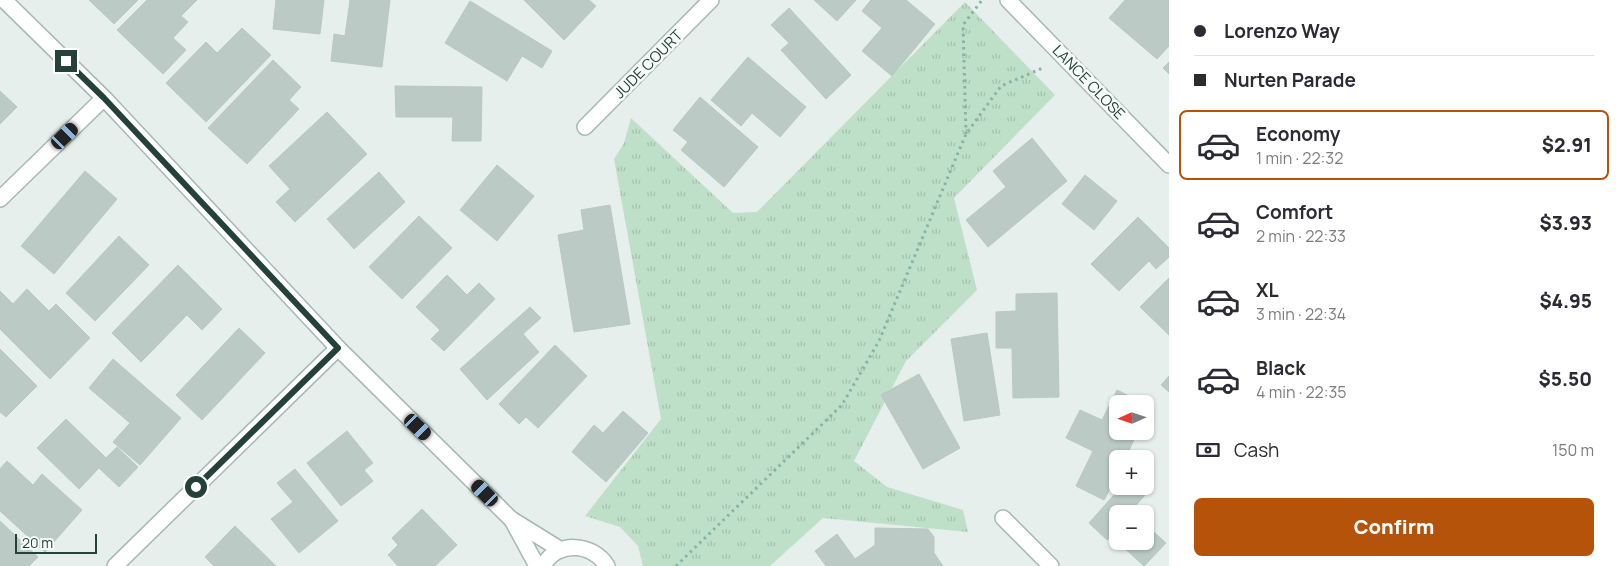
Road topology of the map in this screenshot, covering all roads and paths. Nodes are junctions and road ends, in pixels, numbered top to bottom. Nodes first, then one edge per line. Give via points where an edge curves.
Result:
1 (4, 0) edge
2 (711, 0) edge
3 (982, 0) edge
4 (1008, 0) edge
5 (1066, 59) junction
6 (104, 98) junction
7 (585, 127) dead end
8 (966, 134) junction
9 (1169, 166) edge
10 (0, 199) edge
11 (338, 348) junction
12 (1003, 518) dead end
13 (512, 519) junction
14 (561, 550) junction
15 (115, 566) edge
16 (537, 566) edge
17 (543, 566) edge
18 (607, 566) edge
19 (676, 566) edge
20 (1051, 566) edge

1 - 6 street
2 - 7 street, JUDE COURT
3 - 8 path via 963,25
4 - 5 street, LANCE CLOSE
5 - 8 path via 1001,86
5 - 9 street, LANCE CLOSE
6 - 10 street
6 - 11 street
8 - 19 path via 879,341 842,404
11 - 13 street
11 - 15 street
12 - 20 street
13 - 14 street
13 - 16 street
14 - 17 street
14 - 18 street via 583,548 594,552

